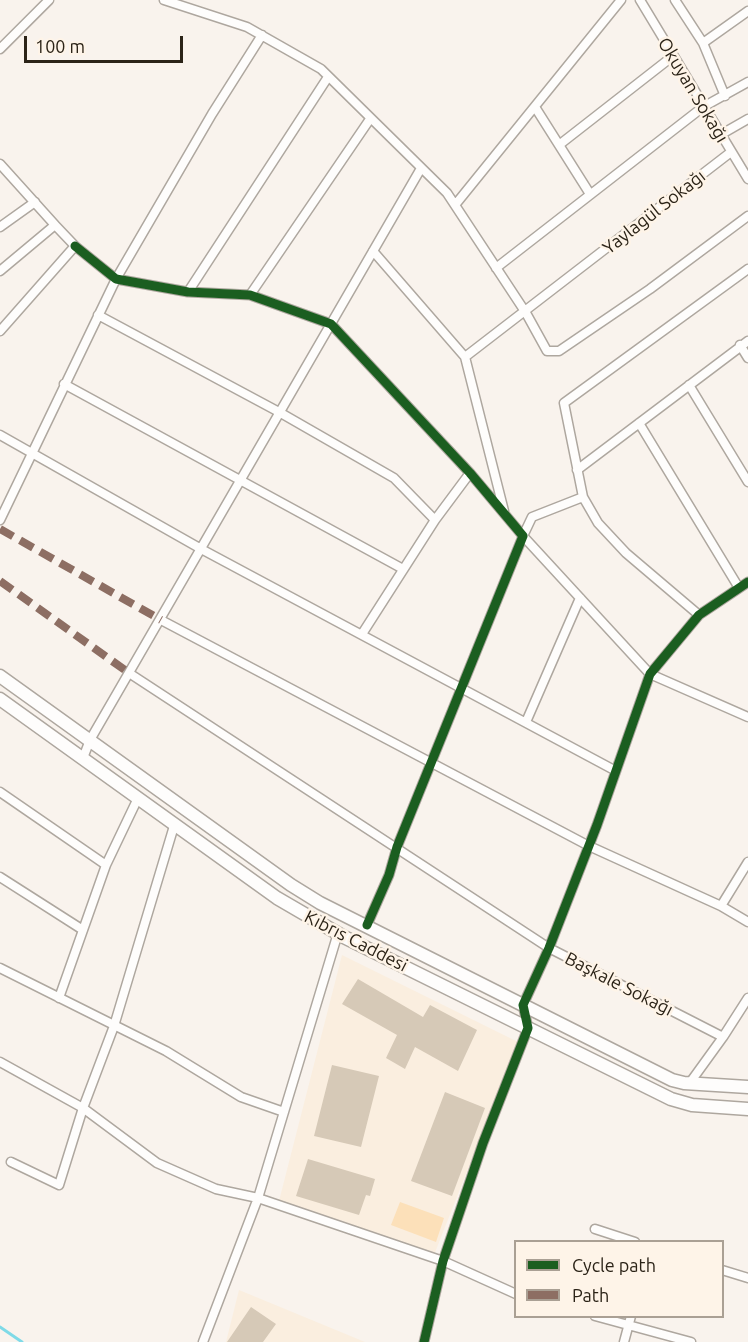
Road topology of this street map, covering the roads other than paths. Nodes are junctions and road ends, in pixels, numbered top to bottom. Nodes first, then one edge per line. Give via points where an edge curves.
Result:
1 (49, 0) edge
2 (167, 0) edge
3 (621, 0) edge
4 (675, 0) edge
5 (642, 1) edge
6 (748, 11) edge
7 (262, 36) junction
8 (703, 44) junction
9 (0, 49) edge
10 (673, 57) junction
11 (328, 77) junction
12 (748, 82) edge
13 (725, 96) junction
14 (536, 107) junction
15 (703, 107) junction
16 (370, 119) junction
17 (748, 119) edge
18 (720, 135) junction
19 (559, 145) junction
20 (731, 152) junction
21 (0, 164) edge
22 (420, 170) junction
23 (748, 177) edge
24 (590, 194) junction
25 (35, 202) junction
26 (455, 205) junction
27 (748, 216) edge
28 (56, 225) junction
29 (0, 227) edge
30 (75, 246) junction
31 (373, 251) junction
32 (496, 268) junction
33 (748, 269) edge
34 (0, 271) edge
35 (116, 279) junction
36 (188, 292) junction
37 (250, 295) junction
38 (525, 313) junction
39 (98, 315) junction
40 (331, 324) junction
41 (0, 331) edge
42 (744, 343) edge
43 (465, 357) junction
44 (748, 358) edge
45 (64, 384) junction
46 (689, 385) junction
47 (279, 412) junction
48 (639, 423) junction
49 (0, 435) edge
50 (33, 453) junction
51 (578, 470) junction
52 (470, 473) junction
53 (241, 480) junction
54 (748, 482) edge
55 (583, 497) junction
56 (505, 514) junction
57 (0, 520) edge
58 (435, 520) junction
59 (523, 536) junction
60 (202, 550) junction
61 (404, 569) junction
62 (748, 582) edge
63 (739, 588) junction
64 (580, 598) junction
65 (699, 615) junction
66 (161, 620) junction
67 (362, 634) junction
68 (129, 673) junction
69 (651, 674) junction
70 (0, 675) edge
71 (462, 687) junction
72 (1, 704) edge
73 (748, 717) edge
74 (526, 722) junction
75 (90, 740) junction
76 (83, 758) junction
77 (431, 764) junction
78 (616, 771) junction
79 (0, 792) edge
80 (138, 798) junction
81 (174, 825) junction
82 (589, 846) junction
83 (397, 847) junction
84 (748, 862) edge
85 (106, 865) junction
86 (0, 877) edge
87 (721, 906) junction
88 (748, 922) edge
89 (367, 925) junction
90 (83, 930) junction
91 (338, 933) junction
92 (549, 948) junction
93 (0, 968) edge
94 (59, 998) junction
95 (748, 998) edge
96 (523, 1005) junction
97 (114, 1026) junction
98 (528, 1028) junction
99 (723, 1037) junction
100 (0, 1062) edge
101 (689, 1084) junction
102 (748, 1088) edge
103 (83, 1108) junction
104 (748, 1109) edge
105 (284, 1112) junction
106 (11, 1162) dead end
107 (258, 1198) junction
108 (595, 1229) dead end
109 (629, 1240) edge
110 (443, 1261) junction
111 (724, 1270) edge
112 (748, 1278) edge
113 (514, 1293) edge
114 (604, 1318) edge
115 (630, 1321) edge
116 (203, 1342) edge
117 (424, 1342) edge
118 (624, 1342) edge
119 (691, 1342) edge

1 - 9 street
2 - 7 street via 247,27
3 - 14 street
4 - 8 street
5 - 10 street, Okuyan Sokağı
6 - 8 street
7 - 11 street via 321,69
7 - 35 street
8 - 13 street
10 - 15 street, Okuyan Sokağı
10 - 19 street
11 - 16 street
11 - 36 street
12 - 13 street
13 - 15 street
14 - 19 street
14 - 26 street
15 - 18 street, Okuyan Sokağı
15 - 24 street
16 - 22 street
16 - 37 street
17 - 18 street
18 - 20 street, Okuyan Sokağı
19 - 24 street
20 - 23 street, Okuyan Sokağı
20 - 38 street, Yaylagül Sokağı
21 - 25 street
22 - 26 street
22 - 31 street
24 - 32 street
25 - 28 street
25 - 29 street
26 - 32 street
27 - 38 street via 559,351 547,351
28 - 30 street
28 - 34 street
30 - 35 street
30 - 41 street
31 - 40 street
31 - 43 street
32 - 38 street
33 - 51 street via 564,403
35 - 36 street
35 - 39 street
36 - 37 street
37 - 40 street
38 - 43 street, Yaylagül Sokağı
39 - 45 street
39 - 47 street
40 - 47 street
40 - 52 street
42 - 44 street
42 - 46 street
43 - 56 street
45 - 50 street
45 - 53 street
46 - 48 street
46 - 54 street
47 - 53 street
47 - 58 street via 394,478
48 - 51 street
48 - 63 street
49 - 50 street
50 - 57 street
50 - 60 street
51 - 55 street
52 - 56 street
52 - 58 street
53 - 60 street
53 - 61 street
55 - 59 street via 532,517
55 - 65 street via 598,523 626,553
56 - 59 street
58 - 61 street
59 - 64 street
59 - 71 street
60 - 66 street
60 - 67 street
61 - 67 street
62 - 63 street
63 - 65 street
64 - 69 street
64 - 74 street
65 - 69 street
66 - 68 street
66 - 77 street
67 - 71 street
68 - 75 street
68 - 83 street, Başkale Sokağı
69 - 73 street
69 - 78 street
70 - 75 main road
71 - 74 street
71 - 77 street
72 - 76 main road, Kıbrıs Caddesi
74 - 78 street
75 - 76 street
75 - 89 main road via 291,885
76 - 80 main road, Kıbrıs Caddesi
77 - 82 street
77 - 83 street
78 - 82 street
79 - 85 street
80 - 81 main road, Kıbrıs Caddesi
80 - 85 street
81 - 91 main road, Kıbrıs Caddesi via 277,898
81 - 97 street
82 - 87 street
82 - 92 street
83 - 89 street
83 - 92 street, Başkale Sokağı
84 - 87 street
85 - 90 street
86 - 90 street
87 - 88 street
89 - 96 main road
90 - 94 street
91 - 98 main road, Kıbrıs Caddesi
91 - 105 street
92 - 96 street
92 - 99 street, Başkale Sokağı
93 - 94 street
94 - 97 street
95 - 99 street
96 - 98 street
96 - 101 main road via 672,1080
97 - 103 street
97 - 105 street via 166,1051 241,1097
98 - 104 main road, Kıbrıs Caddesi via 671,1099 692,1105
98 - 110 street
99 - 101 street
100 - 103 street
101 - 102 main road
103 - 106 street via 59,1185
103 - 107 street via 157,1163 216,1189
105 - 107 street
107 - 110 street
107 - 116 street
108 - 109 street
110 - 113 street
110 - 117 street
111 - 112 street
114 - 115 street
115 - 118 street
115 - 119 street

